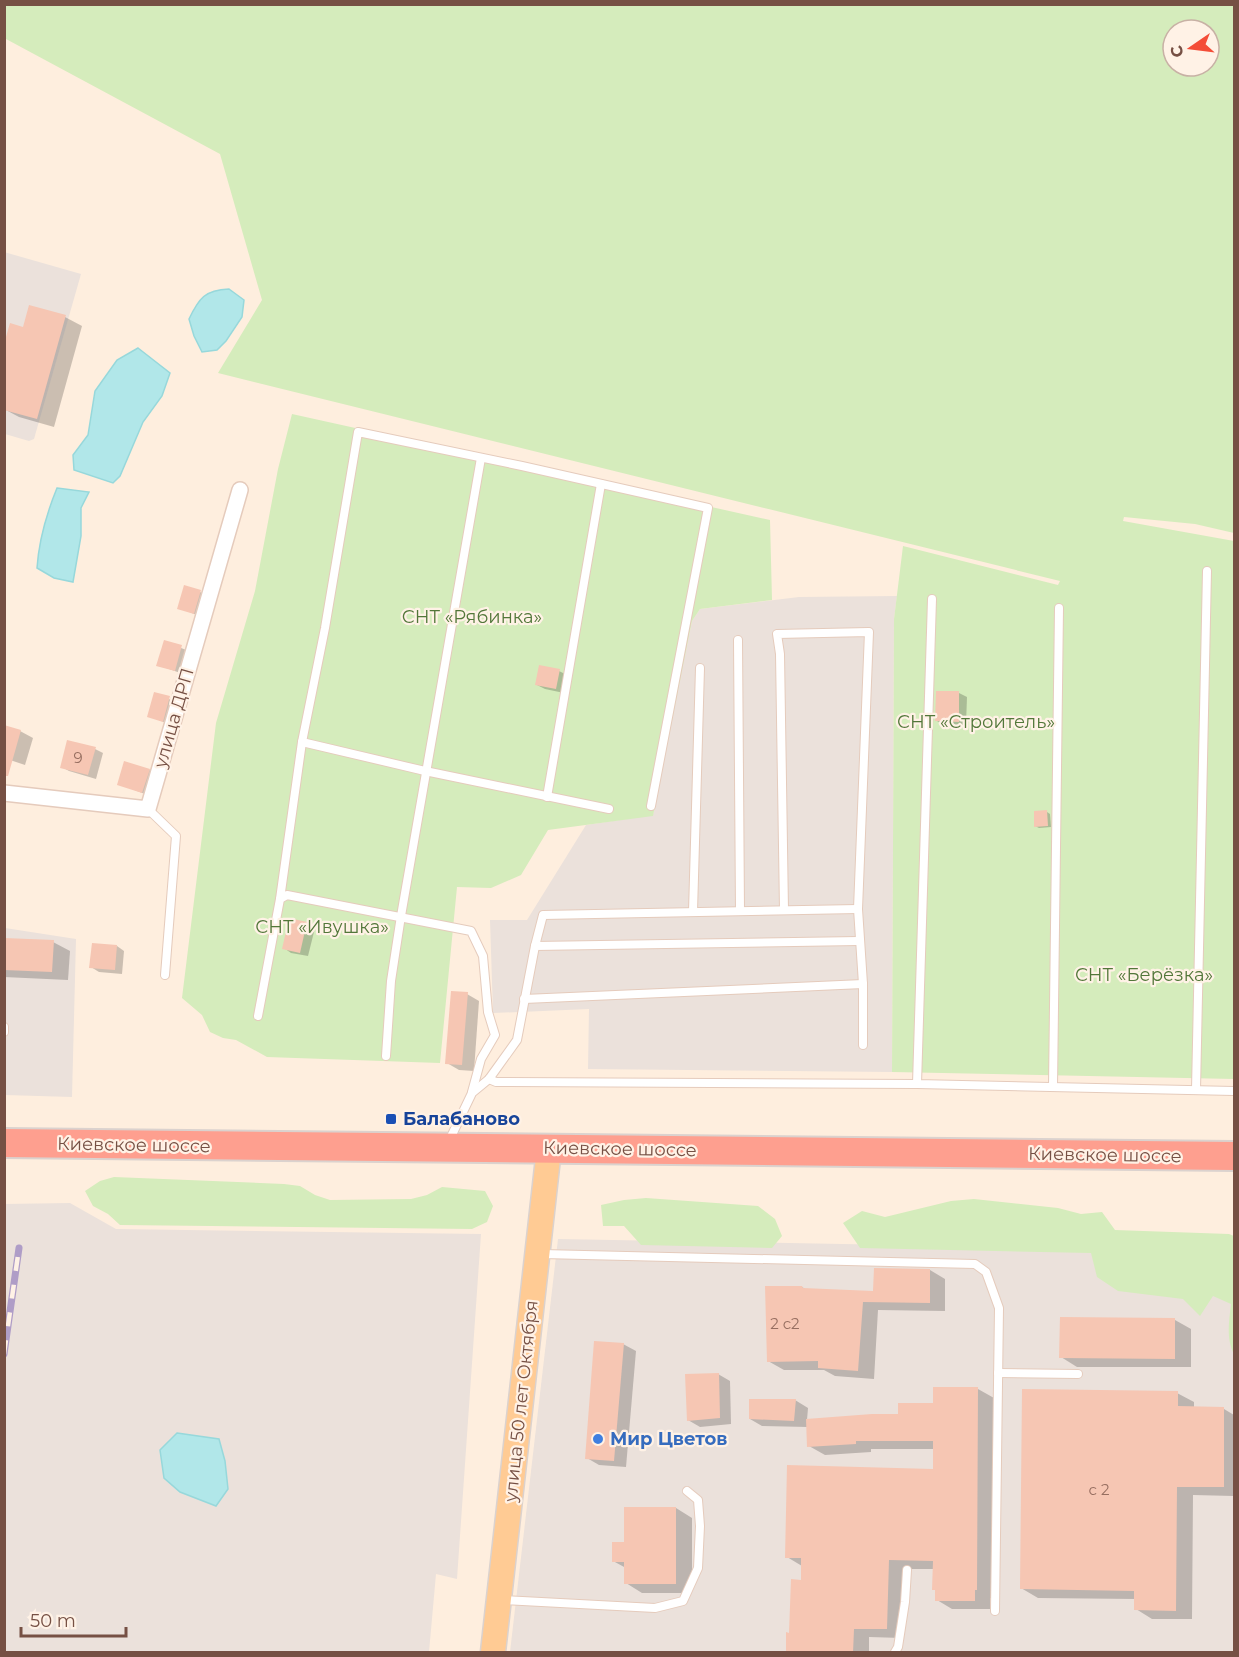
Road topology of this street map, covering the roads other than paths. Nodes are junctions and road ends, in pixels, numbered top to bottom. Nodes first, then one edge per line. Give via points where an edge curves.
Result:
1 (481, 458) junction
2 (601, 484) junction
3 (240, 490) dead end
4 (1207, 571) dead end
5 (932, 599) dead end
6 (1059, 608) dead end
7 (738, 639) dead end
8 (700, 668) dead end
9 (302, 742) junction
10 (425, 771) junction
11 (4, 793) edge
12 (547, 797) junction
13 (651, 806) dead end
14 (148, 808) junction
15 (609, 809) dead end
16 (279, 899) junction
17 (858, 909) junction
18 (784, 910) junction
19 (740, 911) junction
20 (693, 912) junction
21 (401, 916) junction
22 (859, 941) junction
23 (535, 946) junction
24 (165, 975) dead end
25 (863, 984) junction
26 (524, 999) junction
27 (258, 1016) dead end
28 (4, 1027) edge
29 (4, 1032) edge
30 (863, 1045) dead end
31 (386, 1056) dead end
32 (489, 1079) junction
33 (917, 1084) junction
34 (1053, 1087) junction
35 (1196, 1090) junction
36 (1234, 1091) edge
37 (472, 1093) junction
38 (4, 1143) edge
39 (446, 1148) junction
40 (549, 1149) junction
41 (1234, 1156) edge
42 (537, 1254) junction
43 (998, 1373) junction
44 (1078, 1374) dead end
45 (687, 1491) dead end
46 (907, 1570) dead end
47 (499, 1599) junction
48 (995, 1611) dead end
49 (493, 1653) edge
50 (895, 1653) edge

1 - 2 lane
1 - 9 lane via 358,432
1 - 10 lane
2 - 12 lane
2 - 13 lane via 708,508
3 - 14 street, улица ДРП
4 - 35 lane
5 - 33 lane
6 - 34 lane
7 - 19 lane
8 - 20 lane
9 - 10 lane
9 - 16 lane
10 - 12 lane
10 - 21 lane
11 - 14 street
12 - 15 lane
14 - 24 lane via 176,836
16 - 21 lane via 287,895
16 - 27 lane
17 - 18 lane
17 - 18 lane via 869,632 777,634
17 - 22 lane
18 - 19 lane
19 - 20 lane
20 - 23 lane via 543,915
21 - 31 lane via 391,981
21 - 37 lane via 471,931 483,956 488,1012 495,1035 481,1059
22 - 23 lane
22 - 25 lane
23 - 26 lane
25 - 26 lane
25 - 30 lane
26 - 32 lane via 517,1040
28 - 29 lane
32 - 33 lane via 508,1083
32 - 37 lane
33 - 34 lane
34 - 35 lane
35 - 36 lane
37 - 39 lane
38 - 39 highway, Киевское шоссе
39 - 40 highway, Киевское шоссе
40 - 41 highway, Киевское шоссе
40 - 42 main road, улица 50 лет Октября
42 - 43 lane via 975,1264 986,1272 999,1308
42 - 47 main road, улица 50 лет Октября
43 - 44 lane
43 - 48 lane
45 - 47 lane via 698,1500 700,1526 698,1568 683,1601 656,1608
46 - 50 lane
47 - 49 main road, улица 50 лет Октября

